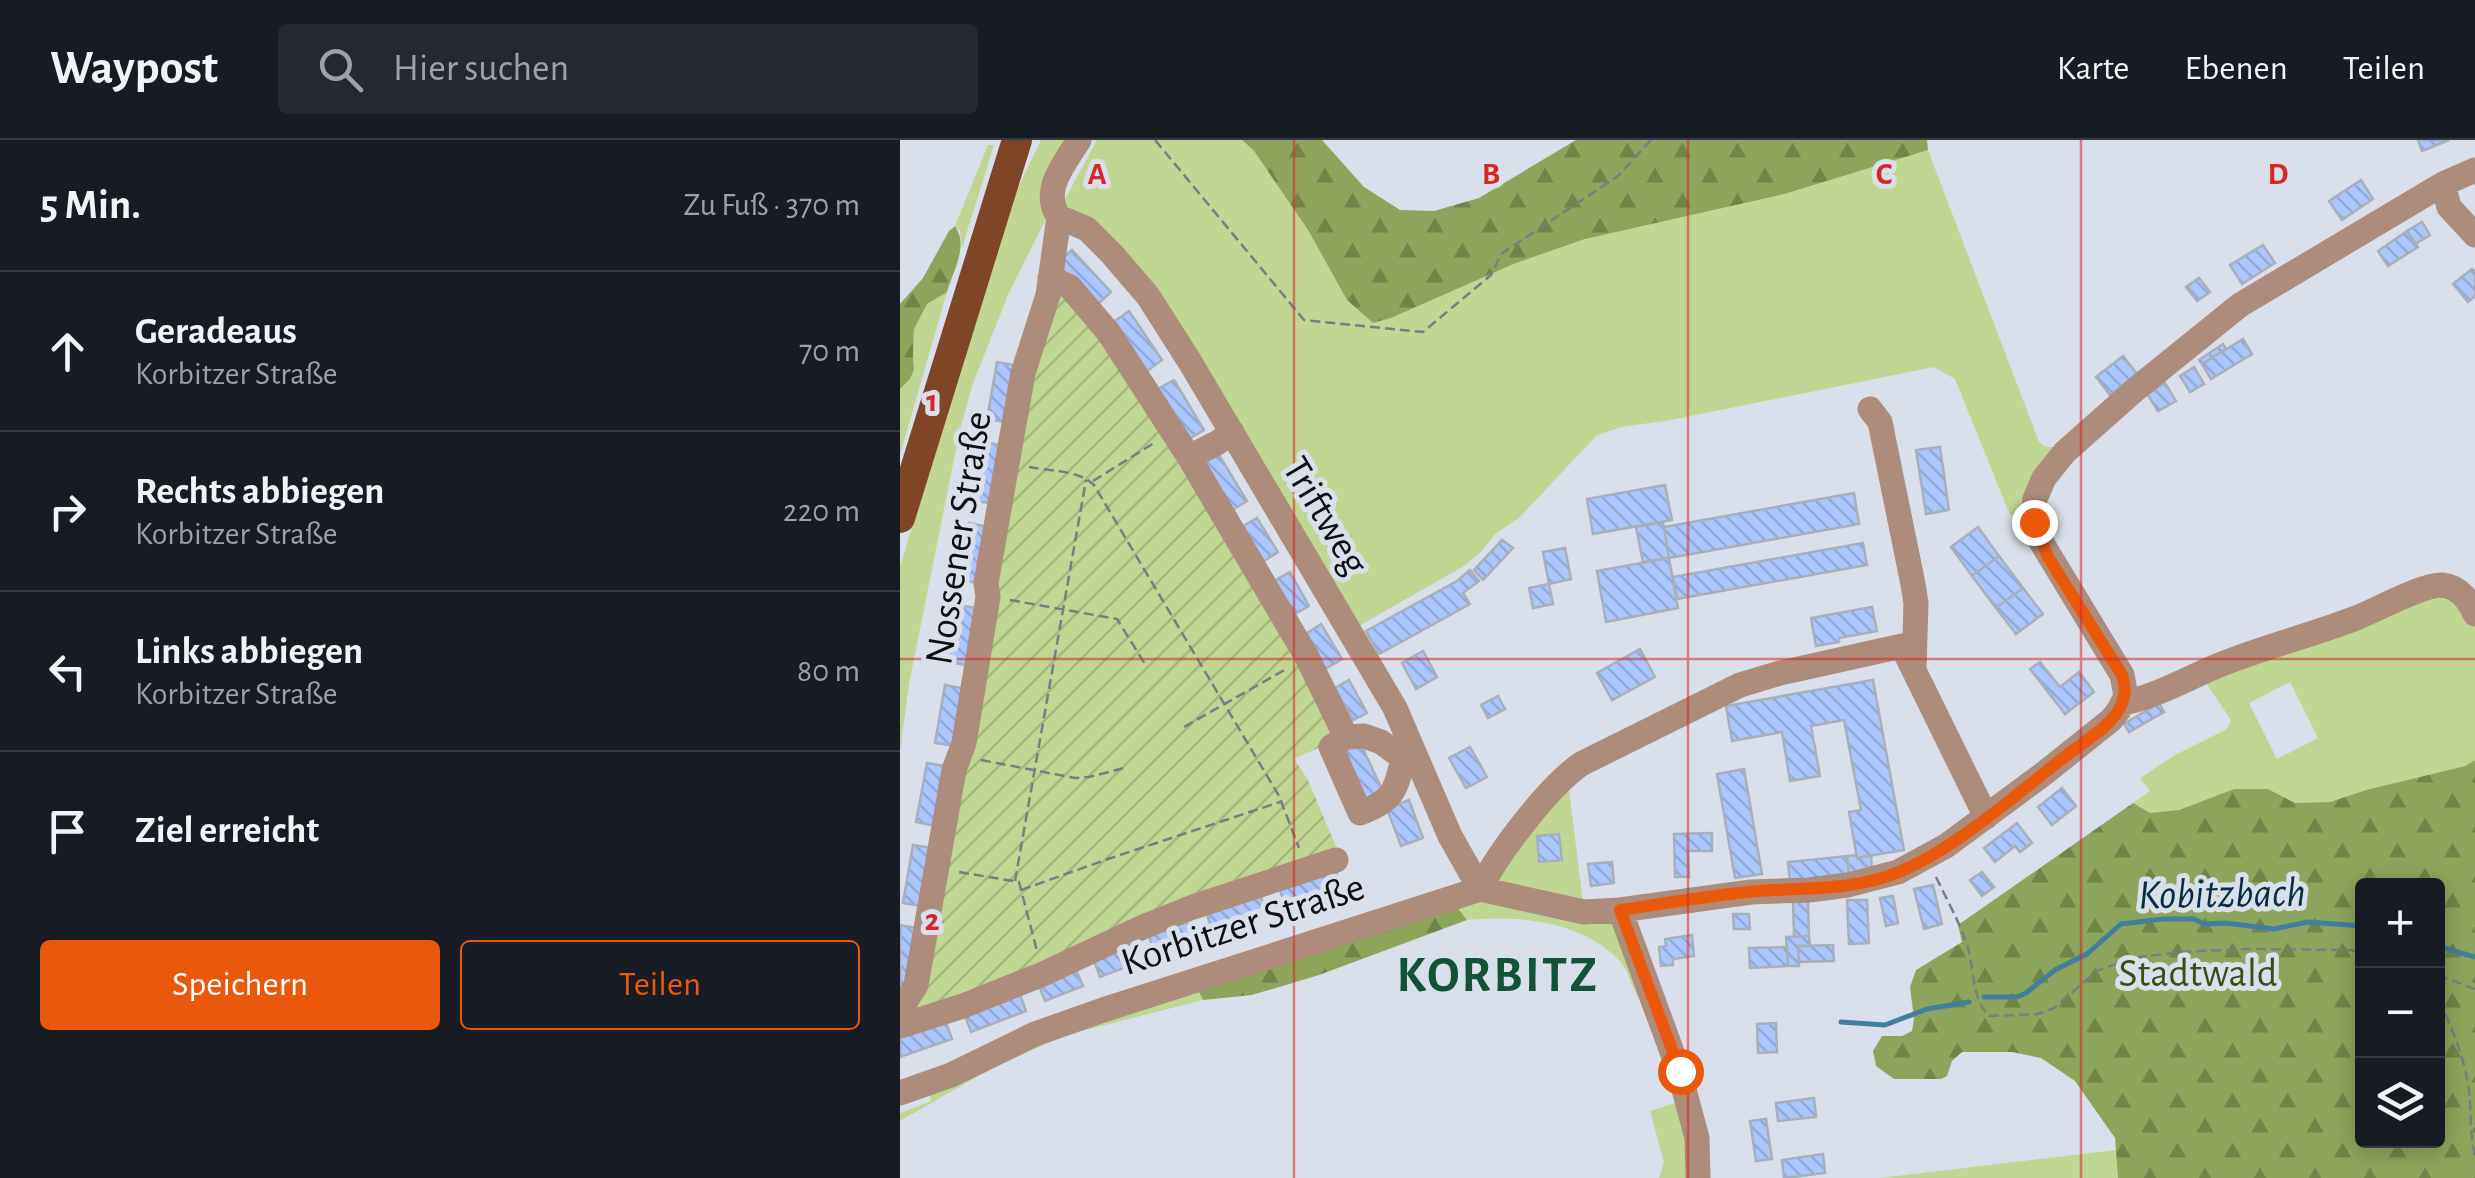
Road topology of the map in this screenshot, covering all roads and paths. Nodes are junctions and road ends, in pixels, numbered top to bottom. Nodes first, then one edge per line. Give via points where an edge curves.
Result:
1 (1017, 140) edge
2 (1079, 140) edge
3 (1156, 140) edge
4 (1651, 140) edge
5 (2475, 170) edge
6 (2443, 184) junction
7 (1059, 218) junction
8 (2475, 235) edge
9 (1050, 278) junction
10 (1870, 409) dead end
11 (1232, 432) junction
12 (1172, 433) junction
13 (1189, 457) junction
14 (1007, 464) junction
15 (1086, 478) junction
16 (1092, 482) junction
17 (900, 518) edge
18 (988, 596) junction
19 (1063, 608) junction
20 (2475, 614) edge
21 (1307, 658) junction
22 (1145, 664) dead end
23 (1914, 668) junction
24 (1225, 703) junction
25 (2124, 703) junction
26 (1184, 727) dead end
27 (1346, 737) junction
28 (1409, 755) junction
29 (960, 756) junction
30 (1124, 768) dead end
31 (1035, 770) junction
32 (1282, 802) junction
33 (1986, 817) junction
34 (1927, 857) junction
35 (1336, 860) dead end
36 (938, 868) junction
37 (1307, 869) junction
38 (1015, 881) junction
39 (1480, 889) junction
40 (1021, 890) junction
41 (1193, 907) junction
42 (1620, 910) junction
43 (2355, 951) edge
44 (1043, 974) junction
45 (1212, 975) junction
46 (2445, 979) edge
47 (2475, 990) edge
48 (900, 1010) edge
49 (2445, 1012) edge
50 (900, 1026) edge
51 (900, 1092) edge
52 (2475, 1155) edge
53 (1698, 1178) edge

1 - 17 main road
2 - 7 street, Nossener Straße via 1052,192
3 - 4 path via 1304,320 1422,332 1491,275 1501,254 1618,176
5 - 6 street
6 - 8 street via 2449,207
6 - 25 street via 2240,305 2065,452 2039,486 2033,513 2040,540 2122,675
7 - 9 street, Nossener Straße
7 - 11 street, Triftweg via 1087,229 1148,296
9 - 12 street via 1070,287 1097,317
9 - 14 street, Nossener Straße
10 - 23 street via 1880,422 1916,603
11 - 13 street
11 - 28 street, Triftweg via 1395,708
12 - 13 street
12 - 16 path
13 - 21 street
14 - 15 path
14 - 18 street, Nossener Straße
15 - 16 path
15 - 19 path
16 - 24 path
18 - 19 path
18 - 29 street, Nossener Straße
19 - 22 path via 1117,619
19 - 31 path
20 - 25 street via 2455,588 2438,584
21 - 24 path
21 - 27 street
23 - 33 street
23 - 39 street via 1902,646 1780,672 1740,684 1581,764 1553,788
24 - 26 path
24 - 32 path
25 - 33 street via 2094,735
27 - 28 street via 1364,736
27 - 28 street via 1331,747 1360,813 1391,796
28 - 39 street, Triftweg
29 - 31 path
29 - 36 street, Nossener Straße
30 - 31 path via 1075,778
31 - 38 path
32 - 37 path
32 - 40 path
33 - 34 street
34 - 42 street via 1848,885
34 - 43 path via 1968,944 1989,1016 2054,1008 2097,971 2132,958 2246,949
35 - 37 street
36 - 38 path
36 - 48 street, Nossener Straße via 916,985
37 - 41 street
38 - 40 path
39 - 42 street via 1584,912
39 - 45 street, Korbitzer Straße
40 - 44 path
41 - 44 street
41 - 45 path
42 - 53 street via 1680,1071 1697,1138
44 - 50 street
45 - 51 street, Korbitzer Straße via 1035,1034 952,1076
46 - 47 path
49 - 52 path via 2470,1095

